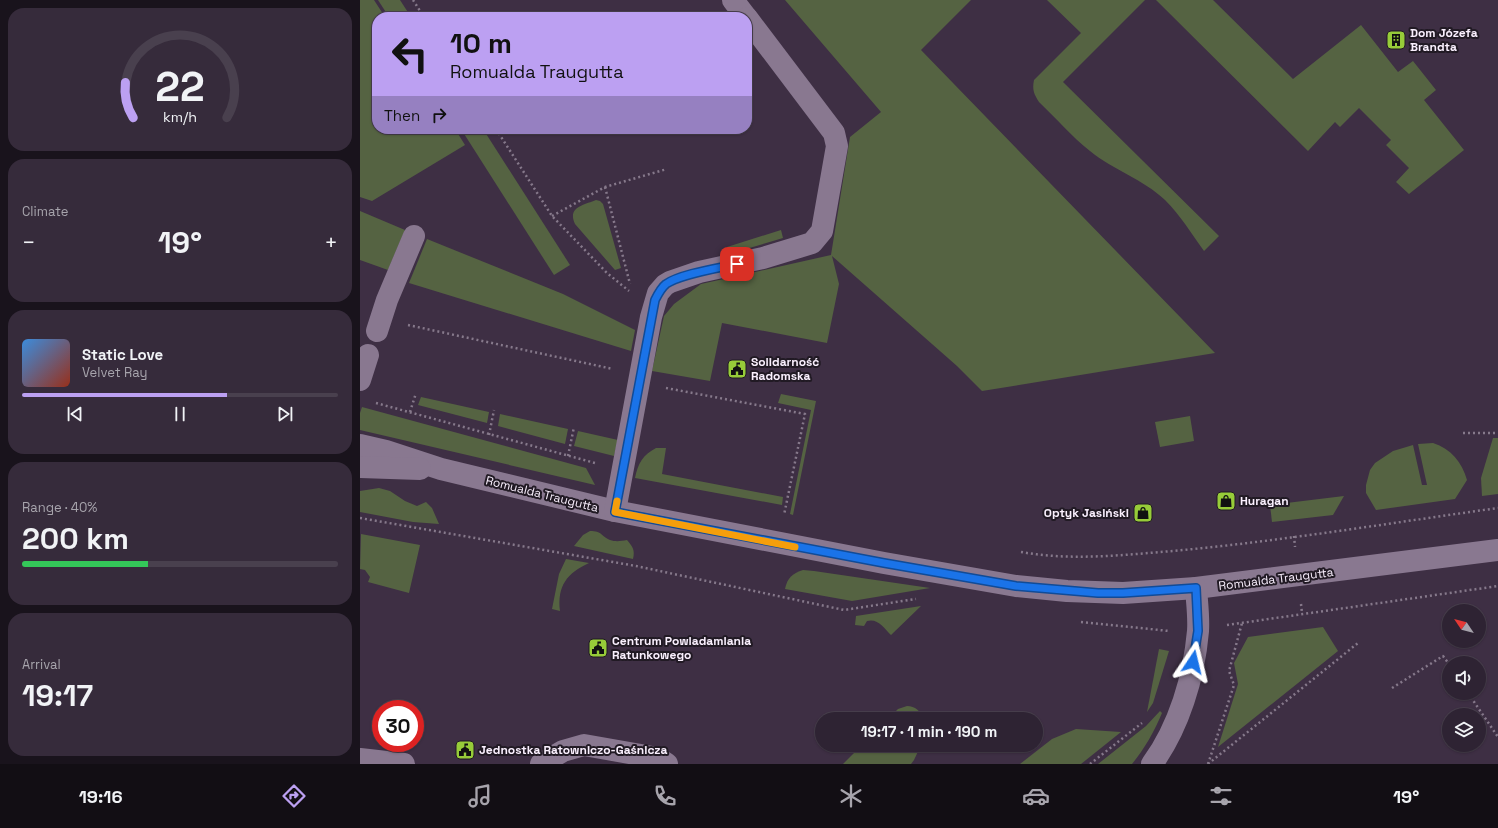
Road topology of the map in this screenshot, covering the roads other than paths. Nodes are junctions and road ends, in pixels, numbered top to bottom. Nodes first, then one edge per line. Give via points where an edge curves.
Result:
1 (733, 0) edge
2 (742, 12) edge
3 (752, 25) edge
4 (414, 236) dead end
5 (379, 325) road end
6 (368, 355) dead end
7 (360, 380) edge
8 (360, 445) edge
9 (360, 467) edge
10 (441, 469) junction
11 (615, 512) junction
12 (1498, 550) edge
13 (1196, 588) junction
14 (360, 759) edge
15 (404, 764) edge
16 (541, 764) edge
17 (667, 764) edge
18 (1152, 764) edge

1 - 2 street
3 - 11 street via 834,133 837,146 822,231 812,243 700,272 665,285 655,300
4 - 5 street
6 - 7 street
8 - 10 street, Romualda Traugutta
9 - 10 street, Romualda Traugutta
10 - 11 street, Romualda Traugutta
11 - 13 street, Romualda Traugutta via 1016,586 1098,593
12 - 13 street, Romualda Traugutta
13 - 18 street via 1198,631 1188,682 1170,736
14 - 15 street
16 - 17 street via 563,751 584,745 658,758

